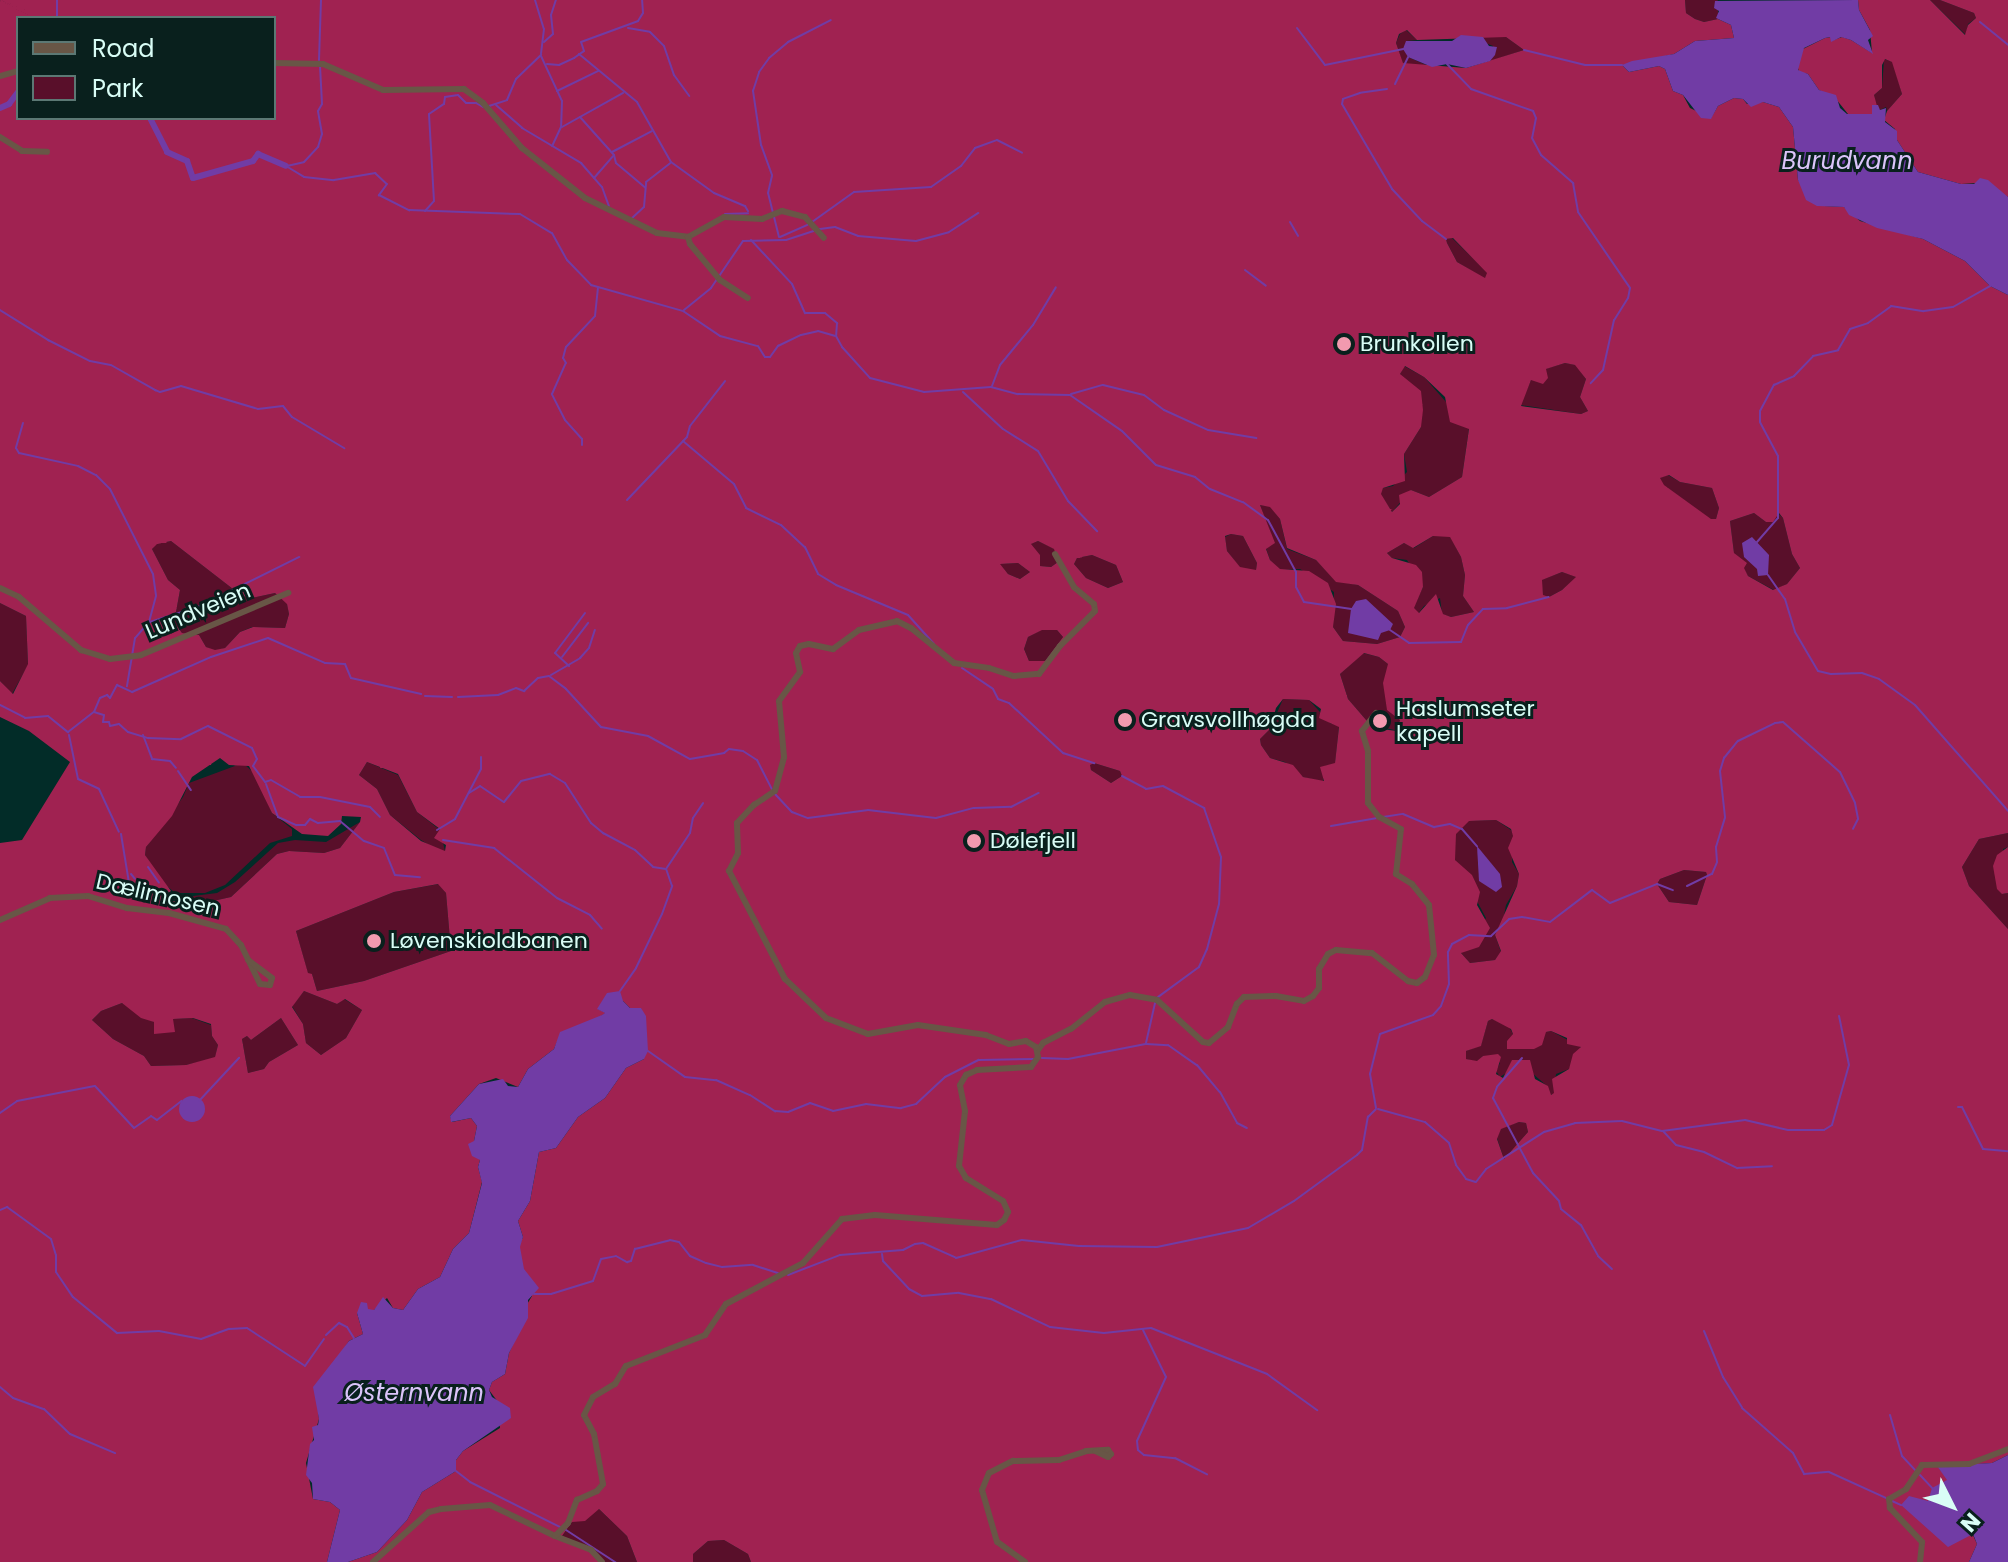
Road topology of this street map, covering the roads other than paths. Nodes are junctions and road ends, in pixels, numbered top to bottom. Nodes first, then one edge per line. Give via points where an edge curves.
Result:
1 (276, 63) edge
2 (0, 137) edge
3 (47, 152) dead end
4 (688, 237) junction
5 (824, 238) dead end
6 (748, 298) dead end
7 (1055, 554) dead end
8 (0, 588) edge
9 (288, 593) dead end
10 (1376, 713) dead end
11 (0, 920) edge
12 (248, 960) junction
13 (1038, 1050) junction
14 (2008, 1449) edge
15 (1095, 1451) dead end
16 (555, 1536) junction
17 (373, 1562) edge
18 (602, 1562) edge
19 (1025, 1562) edge
20 (1920, 1562) edge

1 - 4 street via 323,64 383,90 464,89 522,148 599,208 657,233
2 - 3 street via 22,151
4 - 5 street via 724,217 762,219 782,211 805,217
4 - 6 street via 720,280
7 - 13 street via 1095,611 1039,674 1014,676 954,663 897,621 859,630 833,649 800,646 800,672 779,701 784,757 775,791 737,823 738,853 729,871 785,979 826,1018 868,1034 918,1025 986,1035 1009,1044 1026,1041
8 - 9 street, Lundveien via 19,597 81,650 110,659 141,655
10 - 13 street via 1362,731 1368,751 1368,803 1379,817 1401,829 1396,874 1429,905 1434,955 1425,977 1417,983 1408,981 1372,953 1336,950 1324,959 1313,996 1304,1001 1244,997 1228,1027 1209,1043 1157,1000 1130,995 1105,1002
11 - 12 street, Dælimosen via 50,898 88,896 218,925 232,933
12 - 12 street, Dælimosen via 260,984 270,985 272,978
13 - 16 street via 1031,1067 977,1070 960,1085 965,1111 959,1166 966,1178 1006,1205 1001,1223 848,1216 803,1263 726,1304 705,1335 623,1369 615,1384 593,1397 585,1411 602,1488 577,1500 568,1523
14 - 20 street via 1969,1464 1922,1465 1906,1489 1889,1499 1890,1508 1922,1542
15 - 19 street via 1059,1460 1013,1461 989,1473 982,1490 997,1542
16 - 17 street via 505,1511 476,1504 429,1512
16 - 18 street via 591,1550

